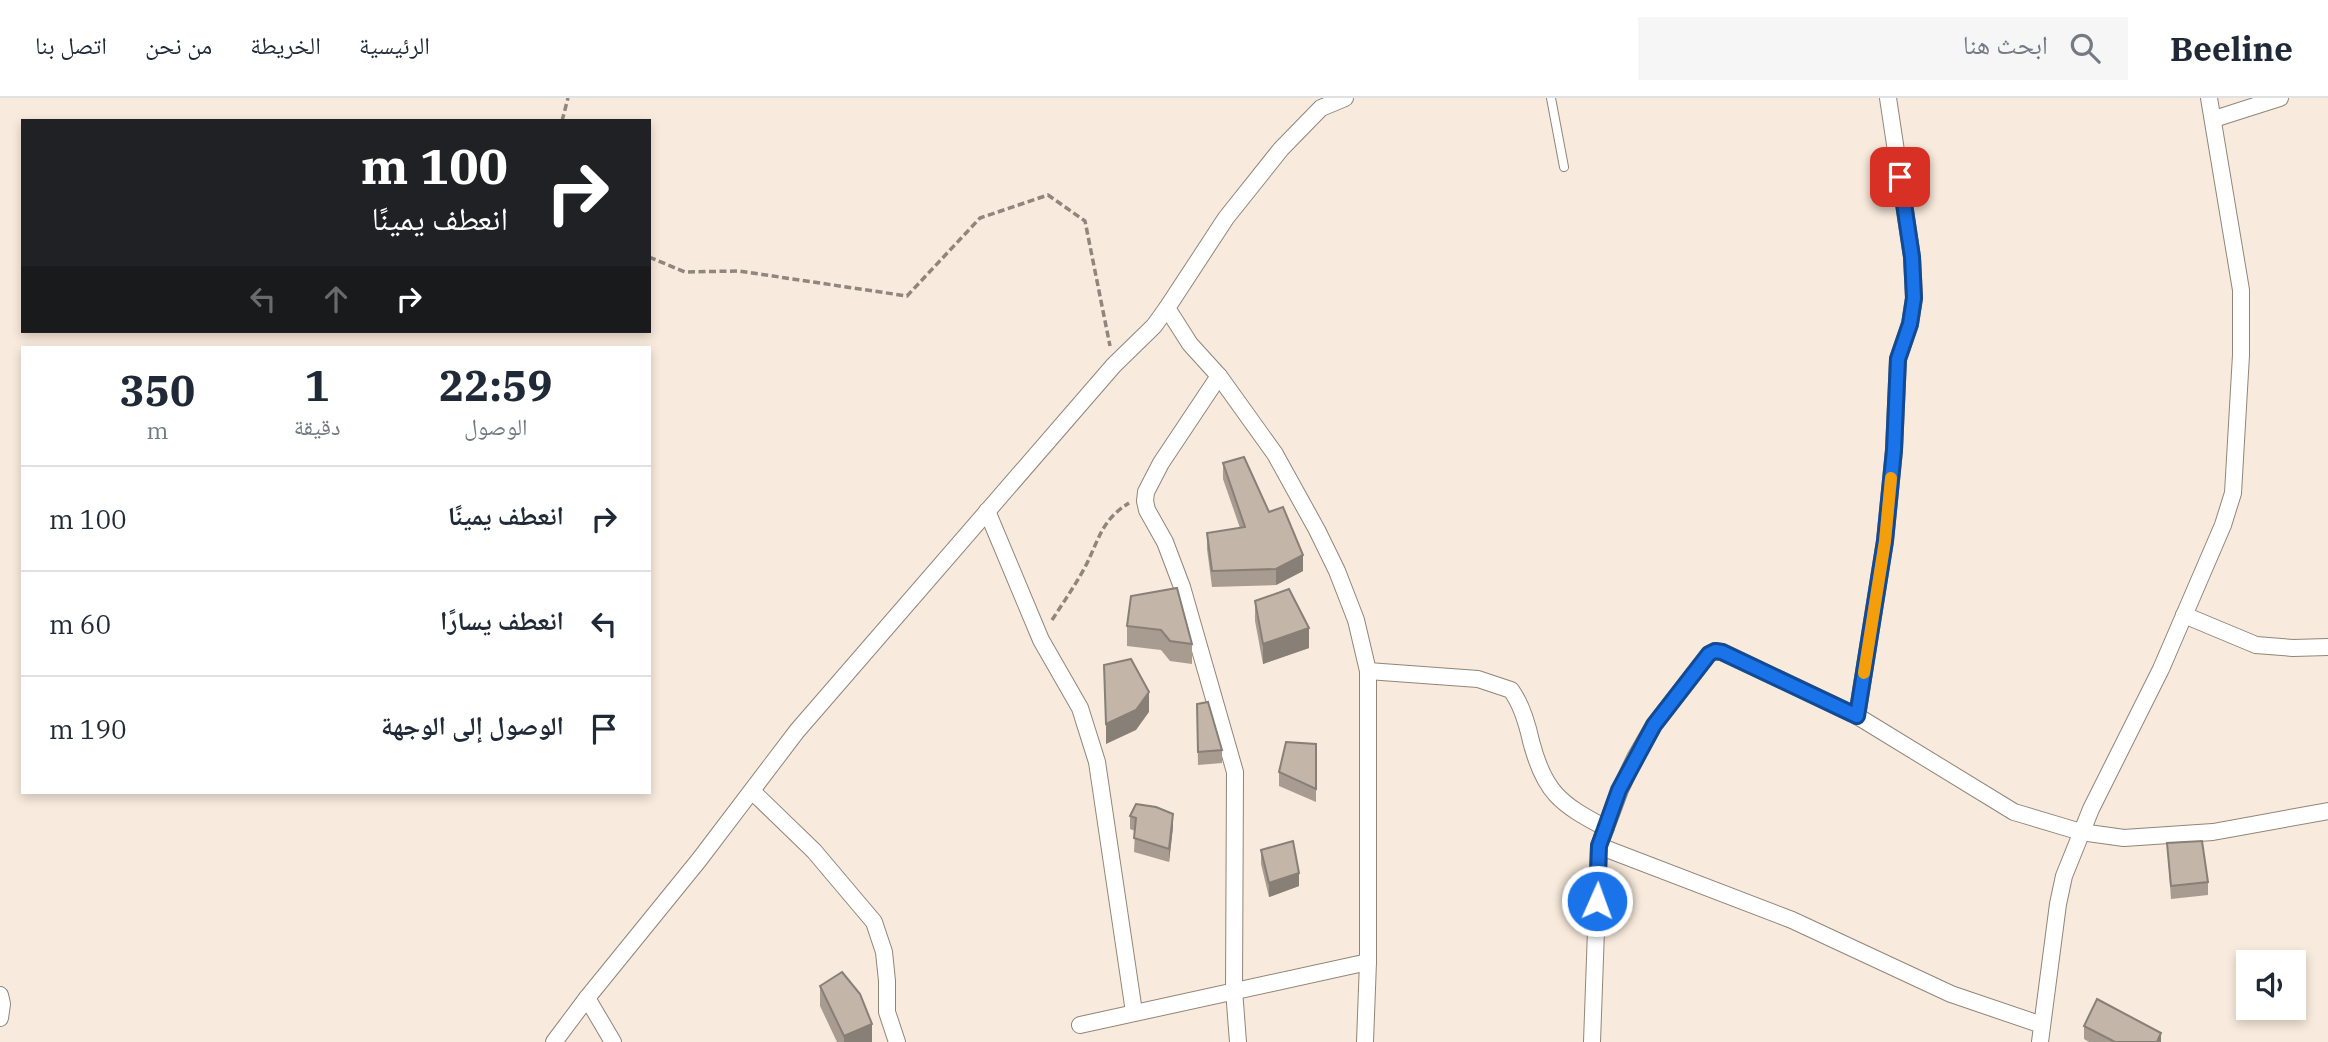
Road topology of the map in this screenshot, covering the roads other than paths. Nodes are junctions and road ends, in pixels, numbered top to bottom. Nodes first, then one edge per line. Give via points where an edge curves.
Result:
1 (1345, 98) edge
2 (1551, 98) edge
3 (1888, 98) edge
4 (2209, 98) edge
5 (2280, 98) edge
6 (2214, 119) junction
7 (1564, 167) dead end
8 (1167, 308) junction
9 (1219, 376) junction
10 (987, 511) junction
11 (2184, 615) junction
12 (2328, 647) edge
13 (1368, 671) junction
14 (1857, 716) junction
15 (752, 791) junction
16 (2328, 811) edge
17 (1606, 828) junction
18 (2081, 832) junction
19 (1599, 846) junction
20 (1368, 962) junction
21 (1234, 990) junction
22 (0, 995) edge
23 (587, 998) junction
24 (1134, 1012) junction
25 (0, 1018) edge
26 (1080, 1025) dead end
27 (2042, 1025) junction
28 (554, 1042) edge
29 (612, 1042) edge
30 (897, 1042) edge
31 (1238, 1042) edge
32 (1365, 1042) edge
33 (1592, 1042) edge
34 (2040, 1042) edge

1 - 8 street via 1321,108 1281,149 1226,218
2 - 7 lane
3 - 14 street via 1914,298 1898,359 1885,541
4 - 6 street
5 - 6 street
6 - 11 street via 2241,290 2235,474 2229,509
8 - 9 street via 1190,344
8 - 10 street
9 - 13 street via 1275,454 1311,518 1356,620
9 - 21 street via 1146,492 1147,510 1182,587 1235,772
10 - 15 street via 797,731
10 - 24 street via 1041,640 1080,708 1097,762
11 - 12 street via 2256,645
11 - 18 street
13 - 17 street via 1478,678 1511,690 1553,794
13 - 20 street
14 - 17 street via 1722,652 1712,652 1654,725 1619,790
14 - 18 street via 2004,807
15 - 23 street
15 - 30 street via 814,850 874,922 884,952 887,1012
16 - 18 street via 2213,832 2124,838
17 - 19 street
18 - 27 street via 2058,904
19 - 27 street via 1792,920 1951,994
19 - 33 street
20 - 21 street
20 - 32 street
21 - 24 street
21 - 31 street
22 - 25 street
23 - 28 street
23 - 29 street
24 - 26 street
27 - 34 street

